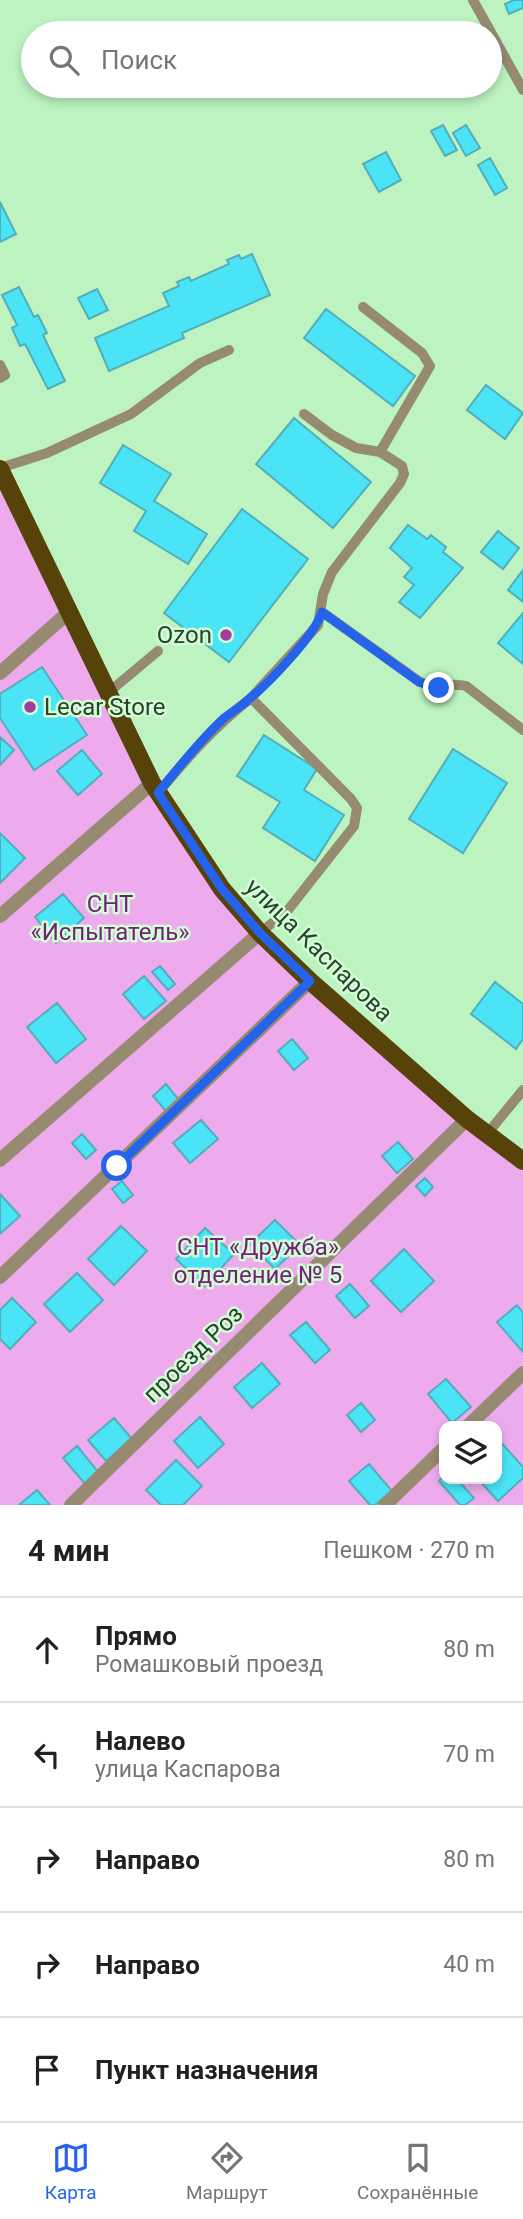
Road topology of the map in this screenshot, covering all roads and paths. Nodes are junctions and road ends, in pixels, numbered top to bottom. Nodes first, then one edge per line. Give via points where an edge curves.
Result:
1 (473, 0) edge
2 (485, 21) edge
3 (502, 52) edge
4 (523, 90) edge
5 (363, 307) dead end
6 (229, 350) dead end
7 (0, 365) edge
8 (0, 378) edge
9 (304, 414) dead end
10 (380, 452) junction
11 (0, 468) edge
12 (70, 611) junction
13 (322, 612) junction
14 (158, 651) dead end
15 (0, 673) edge
16 (109, 692) junction
17 (251, 698) junction
18 (523, 730) edge
19 (155, 788) junction
20 (0, 916) edge
21 (260, 933) junction
22 (310, 981) junction
23 (523, 1090) edge
24 (467, 1119) junction
25 (488, 1134) junction
26 (0, 1160) edge
27 (523, 1161) edge
28 (0, 1277) edge
29 (523, 1374) edge
30 (473, 1421) edge
31 (439, 1453) edge
32 (71, 1505) edge
33 (385, 1505) edge

1 - 2 lane
3 - 4 lane
5 - 10 lane via 422,353 430,366
6 - 11 lane via 200,363 131,414 47,453
7 - 8 lane via 5,375
9 - 10 lane via 356,448
10 - 13 lane via 402,466 404,474 332,572
11 - 12 main road, улица Каспарова
12 - 15 street
12 - 16 main road, улица Каспарова
13 - 17 lane via 318,625
13 - 18 lane via 419,682 439,688 456,683 466,686
14 - 16 lane
16 - 19 main road, улица Каспарова
17 - 19 lane
17 - 21 lane via 357,808 354,826 288,910
19 - 20 street
19 - 21 main road, улица Каспарова via 222,889
21 - 22 main road, улица Каспарова
21 - 26 street
22 - 24 main road, улица Каспарова
22 - 28 street
23 - 25 lane
24 - 25 main road, улица Каспарова
24 - 32 street, проезд Роз
25 - 27 main road, улица Каспарова
29 - 30 street
31 - 33 street

